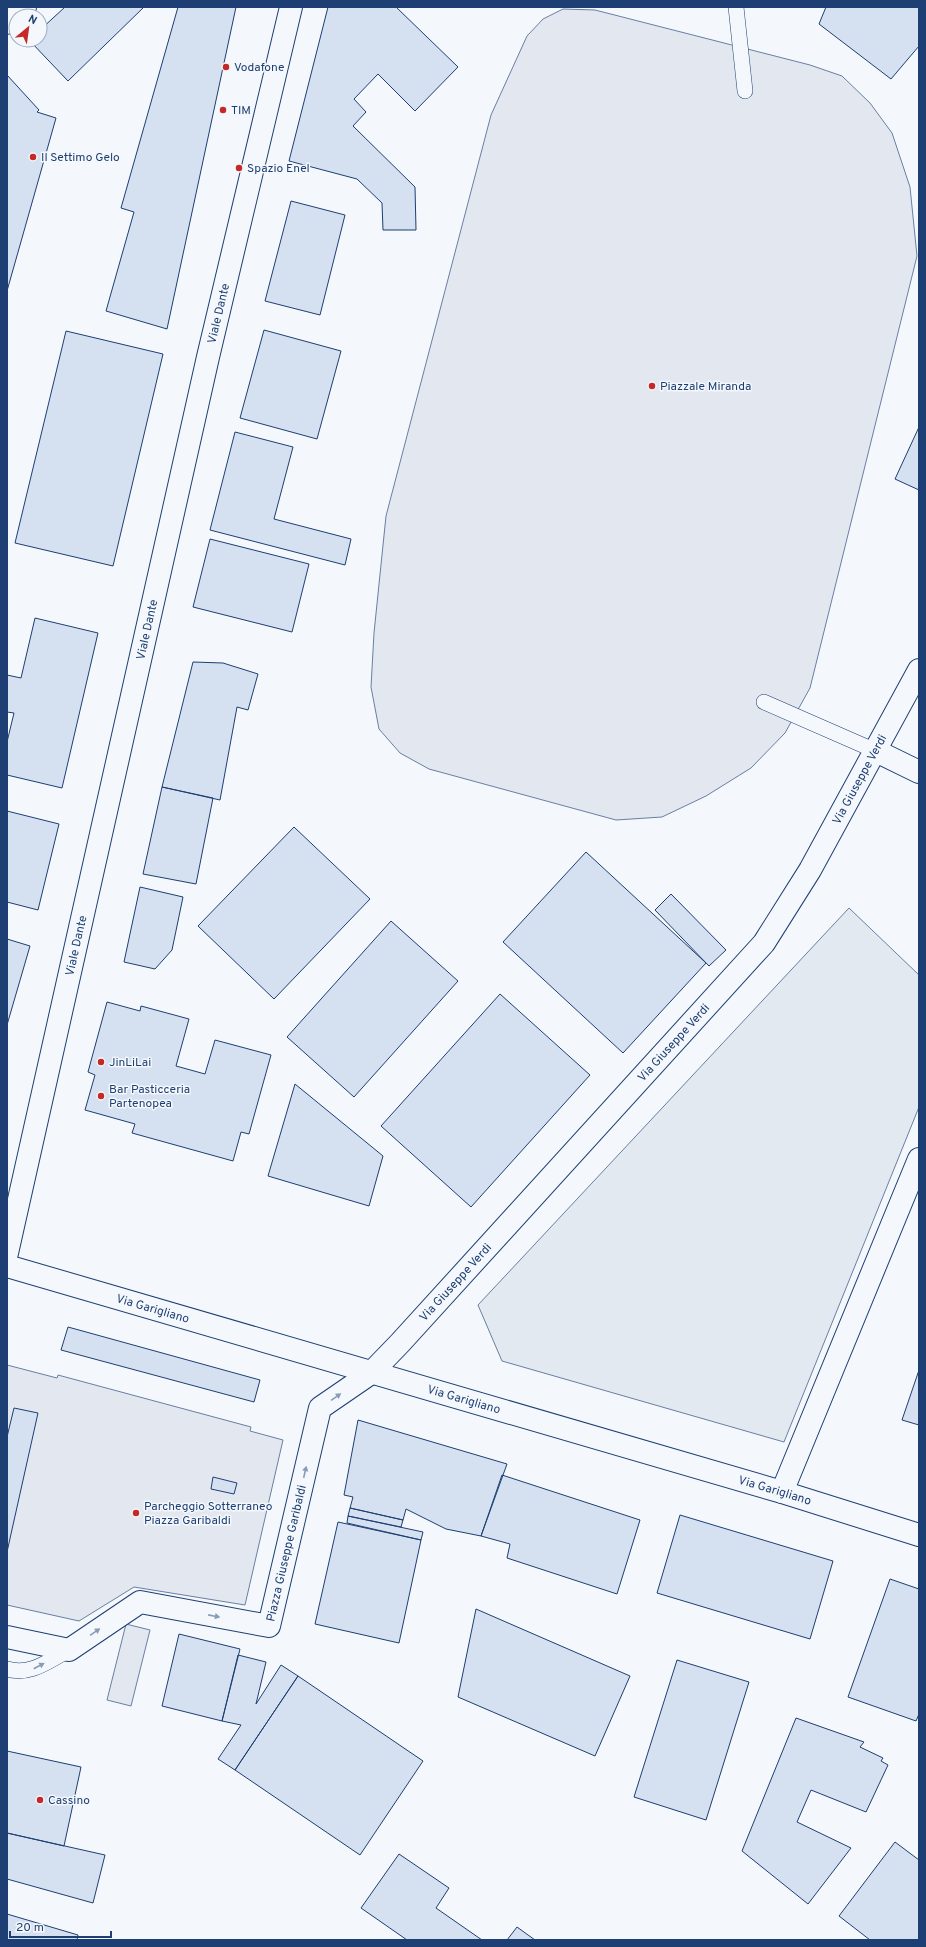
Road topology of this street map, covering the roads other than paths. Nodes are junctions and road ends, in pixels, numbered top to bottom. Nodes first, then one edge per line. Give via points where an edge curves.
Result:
1 (25, 7) edge
2 (291, 7) edge
3 (736, 7) edge
4 (7, 23) edge
5 (745, 91) dead end
6 (919, 670) edge
7 (764, 702) dead end
8 (876, 751) junction
9 (919, 772) edge
10 (919, 1159) edge
11 (7, 1253) edge
12 (7, 1266) edge
13 (371, 1373) junction
14 (782, 1492) junction
15 (919, 1536) edge
16 (7, 1637) edge
17 (69, 1650) junction
18 (7, 1669) edge

1 - 4 street
2 - 11 street, Viale Dante via 208,357
3 - 5 lane
6 - 8 street, Via Giuseppe Verdi
7 - 8 lane
8 - 9 street
8 - 13 street, Via Giuseppe Verdi via 810,870 764,943
10 - 14 street
12 - 13 street, Via Garigliano
13 - 14 street, Via Garigliano
17 -> 13 street, Piazza Giuseppe Garibaldi via 140,1602 269,1626 320,1408
14 - 15 street, Via Garigliano
16 - 17 street
18 -> 17 lane via 16,1672 30,1671

